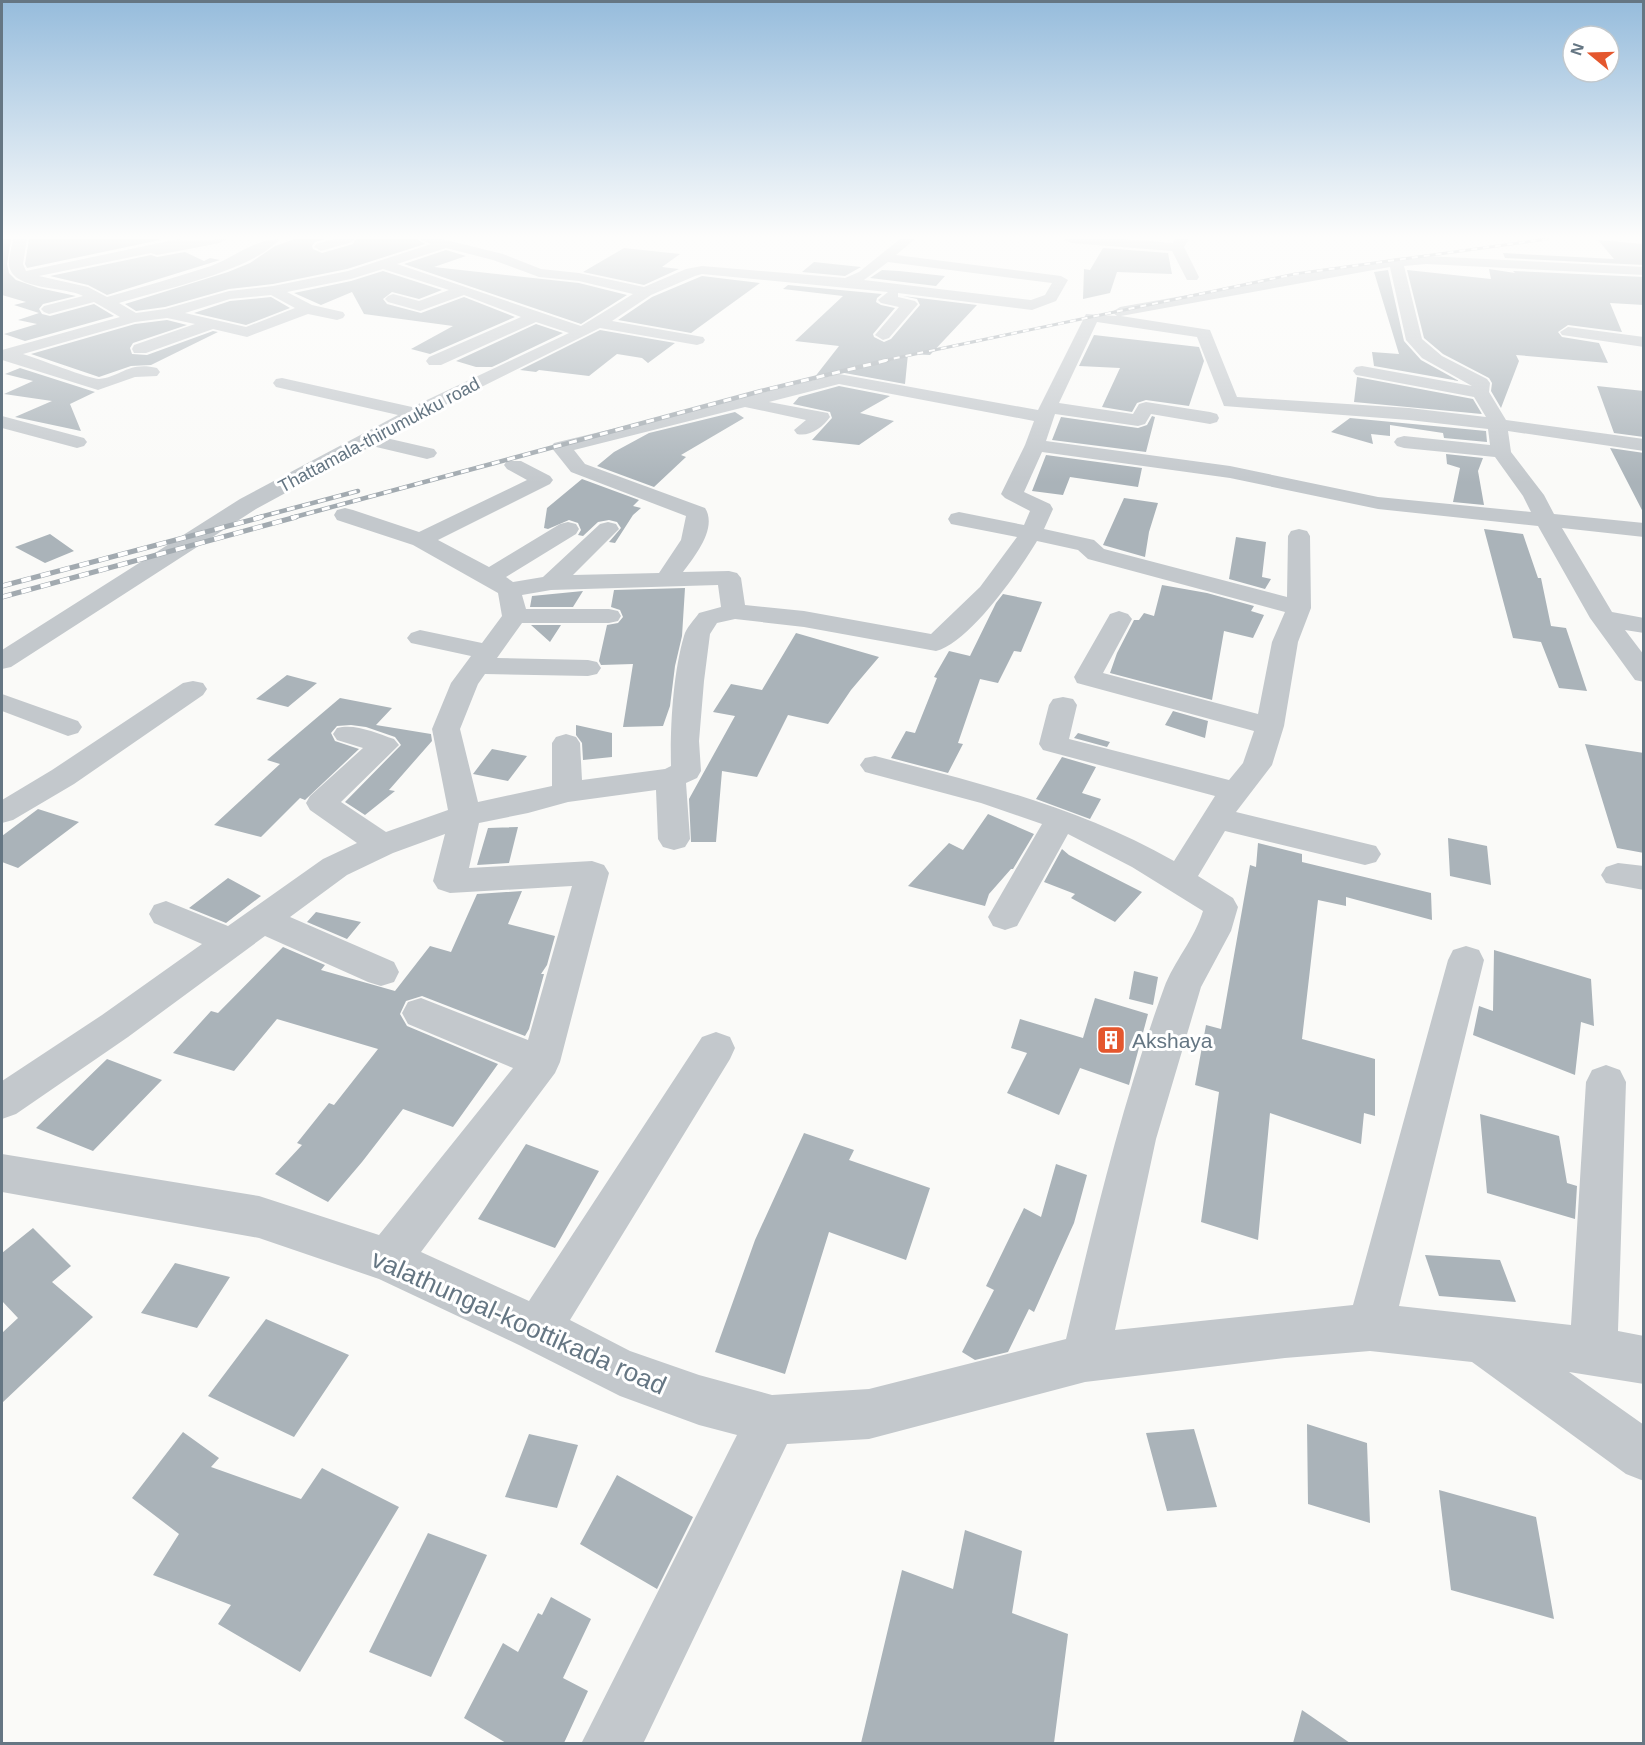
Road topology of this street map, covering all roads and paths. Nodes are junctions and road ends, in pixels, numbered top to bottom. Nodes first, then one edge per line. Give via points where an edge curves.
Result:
1 (126, 320) edge
2 (200, 320) edge
3 (221, 320) edge
4 (277, 320) edge
5 (527, 320) edge
6 (554, 320) edge
7 (601, 320) edge
8 (896, 320) edge
9 (1090, 320) edge
10 (1116, 320) edge
11 (1409, 320) edge
12 (212, 323) junction
13 (107, 326) junction
14 (590, 327) junction
15 (247, 332) junction
16 (1568, 332) dead end
17 (884, 334) dead end
18 (697, 340) dead end
19 (218, 341) dead end
20 (1644, 342) edge
21 (1580, 348) dead end
22 (4, 355) edge
23 (1644, 356) edge
24 (435, 361) dead end
25 (1362, 371) dead end
26 (151, 372) dead end
27 (282, 383) dead end
28 (863, 383) junction
29 (1480, 393) junction
30 (845, 399) dead end
31 (741, 402) junction
32 (1046, 412) junction
33 (414, 413) junction
34 (1210, 418) dead end
35 (2, 422) edge
36 (1496, 424) junction
37 (804, 430) dead end
38 (618, 432) junction
39 (369, 440) junction
40 (77, 442) dead end
41 (1404, 442) dead end
42 (657, 444) dead end
43 (1644, 444) edge
44 (1035, 445) junction
45 (1501, 452) junction
46 (427, 453) dead end
47 (513, 465) dead end
48 (345, 514) dead end
49 (959, 519) dead end
50 (1546, 520) junction
51 (568, 529) dead end
52 (608, 529) dead end
53 (1644, 530) edge
54 (1031, 533) junction
55 (1299, 536) dead end
56 (421, 540) junction
57 (665, 581) junction
58 (551, 583) junction
59 (505, 594) junction
60 (1299, 608) junction
61 (734, 611) junction
62 (609, 616) dead end
63 (1603, 618) junction
64 (1119, 619) dead end
65 (1644, 626) edge
66 (420, 638) dead end
67 (483, 659) junction
68 (2, 661) edge
69 (588, 668) dead end
70 (1644, 674) edge
71 (193, 689) dead end
72 (2, 702) edge
73 (1063, 705) dead end
74 (1270, 726) junction
75 (68, 727) dead end
76 (347, 734) dead end
77 (566, 743) dead end
78 (875, 765) dead end
79 (671, 778) junction
80 (567, 792) junction
81 (1236, 792) junction
82 (2, 813) edge
83 (465, 815) junction
84 (1217, 818) junction
85 (1061, 819) junction
86 (674, 839) dead end
87 (382, 845) junction
88 (1365, 854) dead end
89 (1179, 879) junction
90 (166, 914) dead end
91 (1005, 917) dead end
92 (260, 919) junction
93 (231, 942) junction
94 (1466, 960) dead end
95 (381, 972) dead end
96 (421, 1013) dead end
97 (717, 1048) dead end
98 (541, 1062) junction
99 (1606, 1082) dead end
100 (2, 1102) edge
101 (2, 1173) edge
102 (388, 1260) junction
103 (1370, 1327) junction
104 (538, 1329) junction
105 (1480, 1339) junction
106 (1593, 1351) junction
107 (1085, 1358) junction
108 (1644, 1360) edge
109 (772, 1420) junction
110 (1644, 1456) edge
111 (611, 1743) edge

1 - 13 street
2 - 12 street
3 - 12 street
4 - 15 street
5 - 24 street
6 - 14 street
7 - 14 street, Thattamala-thirumukku road
8 - 17 street
9 - 32 street
10 - 36 street via 1204,333 1230,402 1376,411
11 - 29 street via 1420,349 1481,383
12 - 13 street via 138,342
12 - 15 street
13 - 22 street via 29,343
14 - 18 street
14 - 33 street, Thattamala-thirumukku road
15 - 19 street
16 - 20 street
21 - 23 street
22 - 26 street via 98,385 133,372
25 - 29 street
27 - 33 street
28 - 30 street
28 - 31 street via 839,379
28 - 32 street
29 - 36 street
31 - 37 street via 821,417
31 - 38 street
32 - 34 street via 1138,420 1146,408
32 - 44 street
33 - 39 street, Thattamala-thirumukku road
35 - 40 street
36 - 43 street
36 - 45 street
38 - 42 street
38 - 57 street via 561,447 578,468 697,513 699,524 693,538
39 - 46 street
39 - 68 street, Thattamala-thirumukku road via 248,504
41 - 45 street
44 - 50 street via 1230,472 1378,503
44 - 54 street via 1012,494 1042,509
45 - 50 street
47 - 56 street via 543,480
48 - 56 street
49 - 54 street
50 - 53 street
50 - 63 street
51 - 59 street
52 - 58 street
54 - 60 street via 1086,545 1096,554
54 - 61 street via 1014,562 963,623 936,643
55 - 60 street
56 - 59 street
57 - 58 street
57 - 61 street via 729,578
58 - 59 street
59 - 62 street
59 - 67 street
60 - 74 street via 1285,642
61 - 79 street via 708,618 698,634 690,681 686,771
63 - 65 street
63 - 70 street
64 - 74 street via 1087,677
66 - 67 street
67 - 69 street
67 - 83 street via 465,683 446,729
71 - 82 street via 63,777
72 - 75 street
73 - 81 street via 1053,744
74 - 81 street via 1257,765
76 - 87 street via 384,745 321,804
77 - 80 street
78 - 85 street
79 - 80 street
79 - 86 street
80 - 83 street
81 - 84 street
83 - 87 street
83 - 98 street via 450,881 592,873
84 - 88 street
84 - 89 street
85 - 89 street
85 - 91 street
87 - 92 street via 335,867
89 - 107 street via 1221,907 1214,931 1183,986 1135,1139
90 - 93 street
92 - 93 street
92 - 95 street
93 - 100 street
94 - 103 street
96 - 98 street
97 - 104 street
98 - 102 street
99 - 106 street
101 - 102 street, valathungal-koottikada road via 259,1217
102 - 104 street, valathungal-koottikada road
103 - 105 street, valathungal-koottikada road
103 - 107 street, valathungal-koottikada road
104 - 109 street, valathungal-koottikada road via 620,1372
105 - 106 street, valathungal-koottikada road
105 - 110 street
106 - 108 street, valathungal-koottikada road
107 - 109 street, valathungal-koottikada road via 869,1414
109 - 111 street

